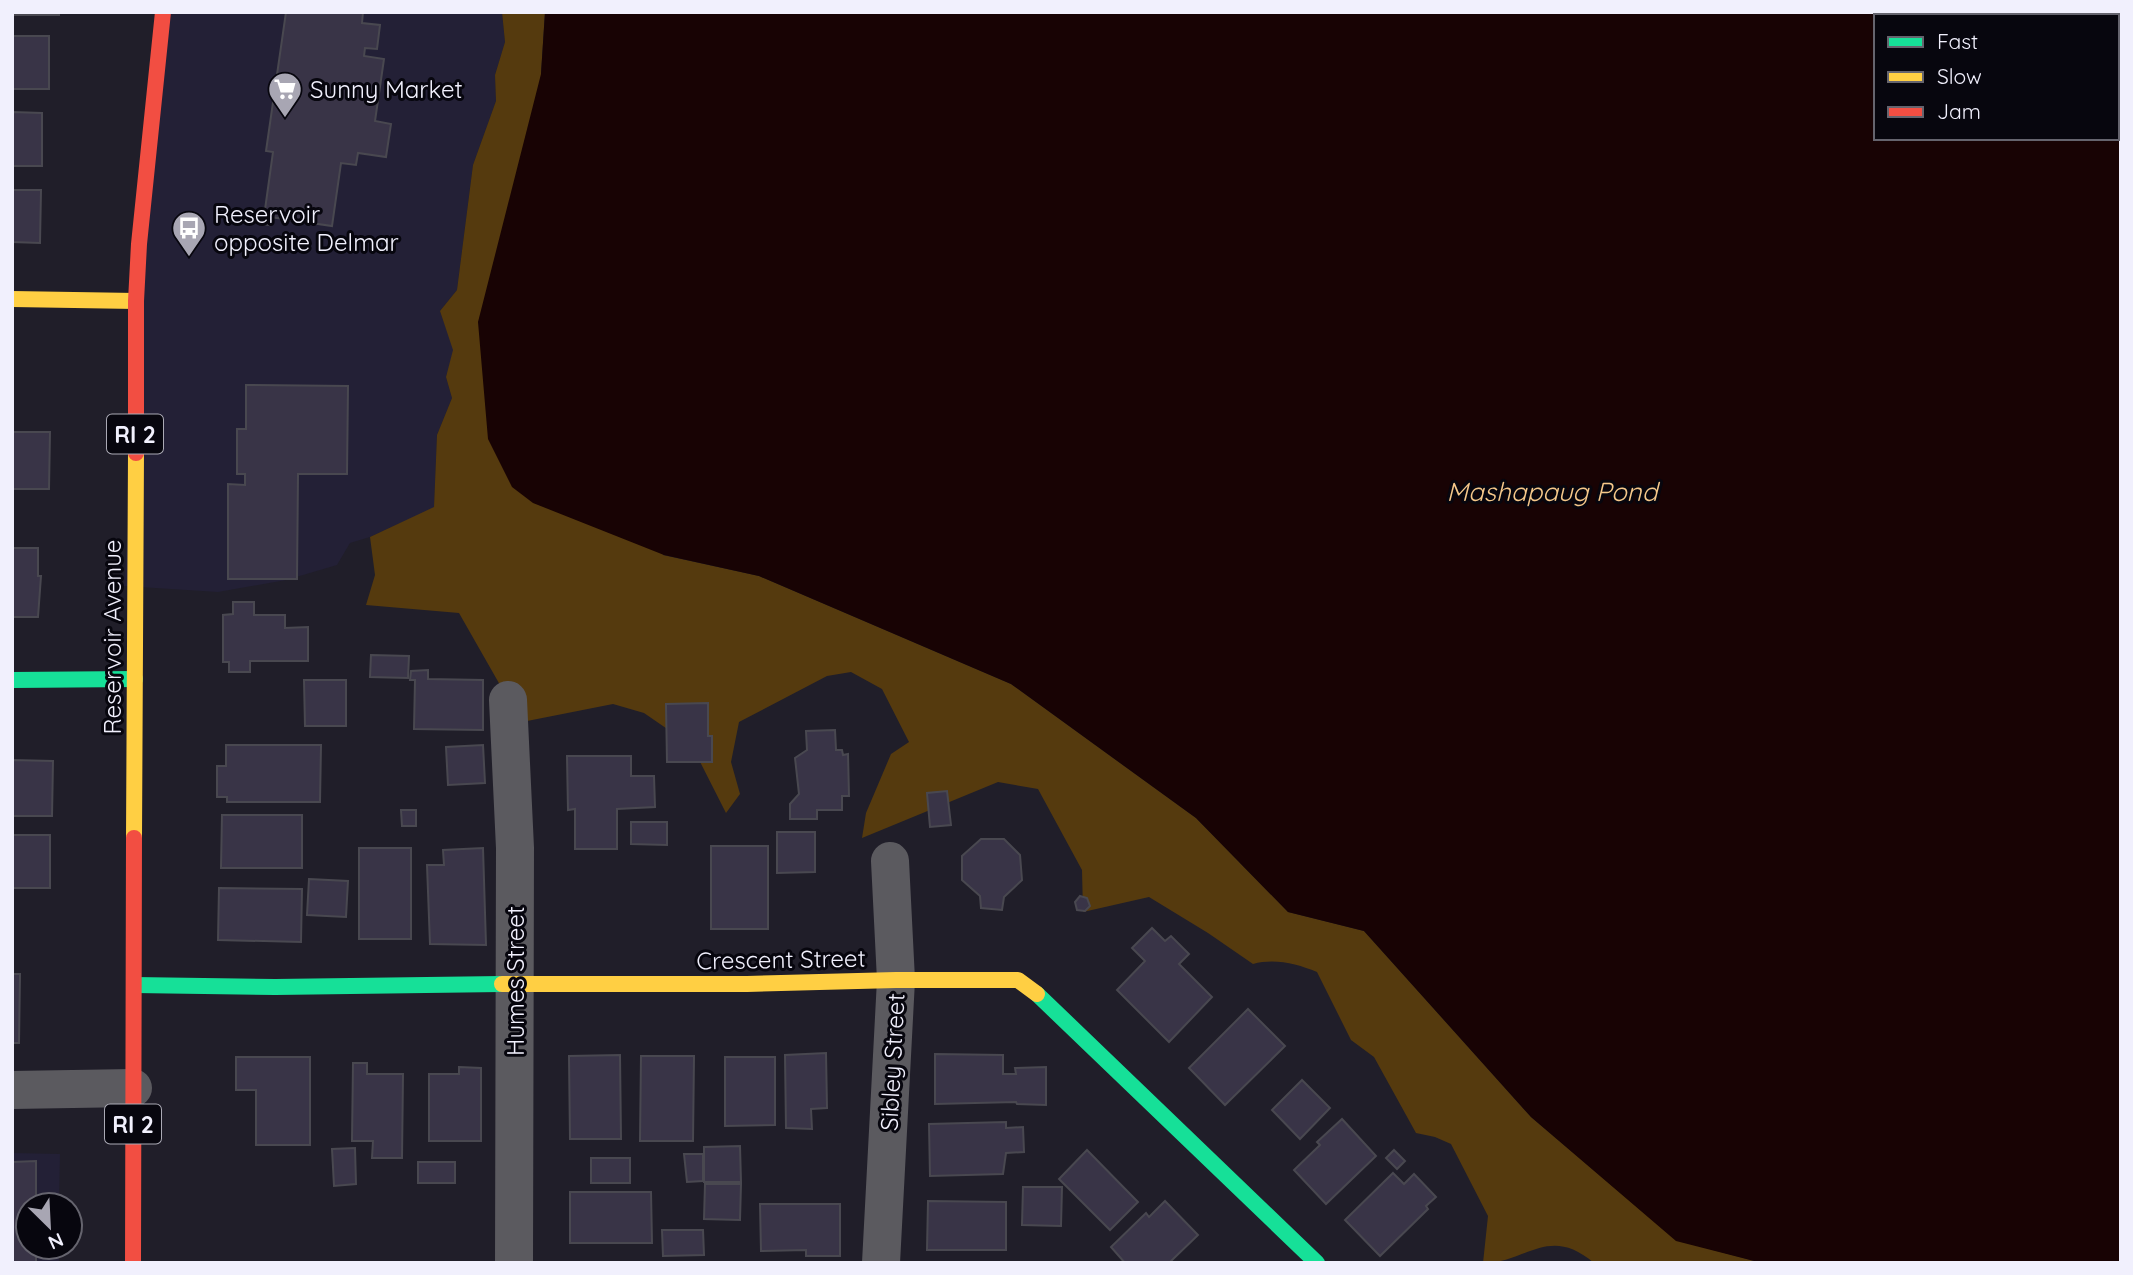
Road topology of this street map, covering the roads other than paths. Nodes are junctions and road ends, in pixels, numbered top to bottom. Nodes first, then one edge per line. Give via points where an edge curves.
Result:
1 (163, 12) edge
2 (12, 299) edge
3 (136, 300) junction
4 (135, 679) junction
5 (12, 680) edge
6 (508, 699) dead end
7 (890, 861) dead end
8 (896, 980) junction
9 (514, 984) junction
10 (134, 985) junction
11 (133, 1088) junction
12 (12, 1090) edge
13 (132, 1263) edge
14 (514, 1263) edge
15 (881, 1263) edge
16 (1317, 1263) edge

1 - 3 street, Reservoir Avenue / RI 2
2 - 3 street
3 - 4 street, Reservoir Avenue / RI 2
4 - 5 street
4 - 10 street, Reservoir Avenue / RI 2
6 - 9 street, Humes Street via 515,848
7 - 8 street, Sibley Street
8 - 9 street, Crescent Street
8 - 15 street, Sibley Street
8 - 16 street, Crescent Street via 1018,980
9 - 10 street, Crescent Street
9 - 14 street, Humes Street
10 - 11 street, Reservoir Avenue / RI 2
11 - 12 street
11 - 13 street, Reservoir Avenue / RI 2

